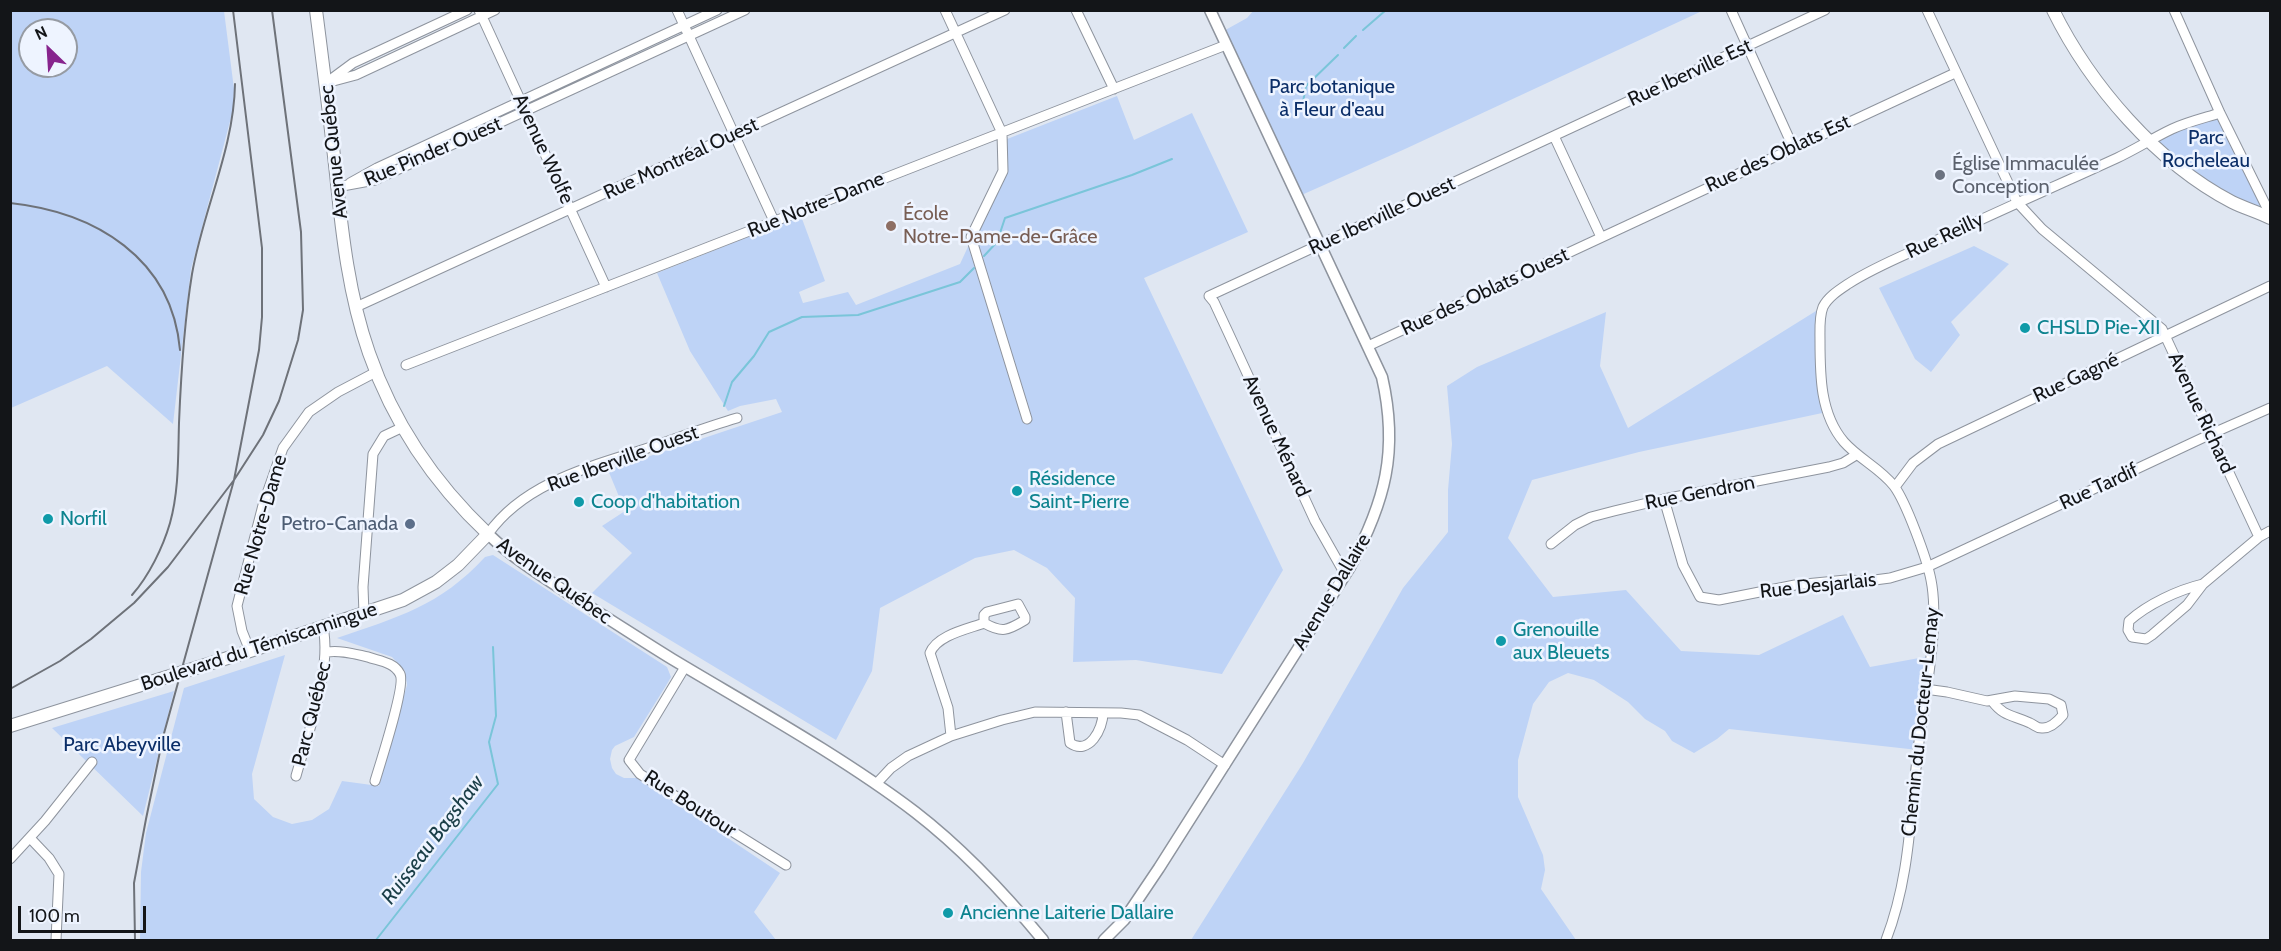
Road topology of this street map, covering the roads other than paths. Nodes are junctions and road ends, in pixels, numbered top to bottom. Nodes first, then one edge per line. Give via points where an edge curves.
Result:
1 (316, 10) edge
2 (466, 10) edge
3 (495, 10) edge
4 (678, 10) edge
5 (717, 10) edge
6 (745, 10) edge
7 (945, 10) edge
8 (1005, 10) edge
9 (1076, 10) edge
10 (1210, 10) edge
11 (1731, 10) edge
12 (1826, 10) edge
13 (1927, 10) edge
14 (2053, 10) edge
15 (2174, 10) edge
16 (481, 14) edge
17 (684, 26) junction
18 (956, 33) junction
19 (689, 36) junction
20 (1226, 45) junction
21 (1749, 46) junction
22 (1956, 73) junction
23 (326, 83) junction
24 (1114, 89) junction
25 (524, 106) junction
26 (2220, 113) junction
27 (1002, 133) junction
28 (734, 134) junction
29 (1554, 136) junction
30 (2150, 141) junction
31 (1793, 147) junction
32 (337, 187) junction
33 (2017, 202) junction
34 (571, 209) junction
35 (2271, 216) edge
36 (774, 221) junction
37 (1601, 237) junction
38 (1320, 244) junction
39 (2271, 286) edge
40 (606, 287) junction
41 (1209, 296) joint
42 (356, 307) junction
43 (2166, 336) junction
44 (1368, 346) junction
45 (406, 365) dead end
46 (376, 372) junction
47 (2271, 408) edge
48 (737, 418) dead end
49 (1027, 419) dead end
50 (403, 427) junction
51 (2211, 434) junction
52 (1856, 455) junction
53 (1895, 487) junction
54 (1664, 499) junction
55 (2271, 531) edge
56 (488, 534) junction
57 (2259, 537) junction
58 (1551, 544) dead end
59 (1927, 567) junction
60 (1345, 574) junction
61 (2203, 584) junction
62 (363, 614) junction
63 (984, 622) dead end
64 (323, 627) junction
65 (250, 651) junction
66 (327, 652) junction
67 (685, 667) junction
68 (1926, 689) junction
69 (1992, 701) junction
70 (1066, 712) junction
71 (1103, 713) junction
72 (10, 726) edge
73 (951, 736) junction
74 (92, 762) dead end
75 (1225, 765) junction
76 (296, 776) dead end
77 (375, 781) dead end
78 (876, 784) junction
79 (30, 838) junction
80 (10, 859) edge
81 (786, 865) dead end
82 (1124, 920) junction
83 (56, 940) edge
84 (1043, 940) edge
85 (1104, 940) edge
86 (1116, 940) edge
87 (1886, 940) edge

1 - 23 main road, Avenue Québec
2 - 23 street via 353,63
3 - 16 street
4 - 17 street
5 - 17 street, Rue Pinder Ouest
6 - 19 street, Rue Pinder Ouest
7 - 18 street
8 - 18 street, Rue Montréal Ouest
9 - 24 street
10 - 20 street, Avenue Dallaire
11 - 21 street
12 - 21 street, Rue Iberville Est
13 - 22 street, Avenue Richard
14 - 30 main road via 2105,94
15 - 26 street
16 - 23 street via 357,75
16 - 25 street, Avenue Wolfe
17 - 19 street
17 - 25 street, Rue Pinder Ouest
18 - 27 street
18 - 28 street, Rue Montréal Ouest
19 - 25 street, Rue Pinder Ouest
19 - 28 street
20 - 24 street, Rue Notre-Dame
20 - 38 street, Avenue Dallaire
21 - 29 street, Rue Iberville Est
21 - 31 street
22 - 31 street, Rue des Oblats Est
22 - 33 street, Avenue Richard
23 - 32 main road, Avenue Québec
24 - 27 street, Rue Notre-Dame
25 - 32 street, Rue Pinder Ouest
25 - 34 street, Avenue Wolfe
26 - 30 street, Rue Reilly
26 - 35 street
27 - 36 street, Rue Notre-Dame
27 - 49 street via 1003,171 971,237
28 - 34 street, Rue Montréal Ouest
28 - 36 street
29 - 37 street
29 - 38 street, Rue Iberville Ouest
30 - 33 street, Rue Reilly
30 - 35 main road via 2196,179 2232,202
31 - 37 street, Rue des Oblats Est
32 - 42 main road, Avenue Québec
33 - 43 street, Avenue Richard via 2042,229
33 - 52 street, Rue Reilly via 1864,275 1831,296 1824,306 1820,320 1821,388 1834,427
34 - 40 street, Avenue Wolfe
34 - 42 street, Rue Montréal Ouest
36 - 40 street, Rue Notre-Dame
37 - 44 street, Rue des Oblats Ouest
38 - 41 street, Rue Iberville Ouest
38 - 44 street, Avenue Dallaire
39 - 43 street, Rue Gagné
40 - 45 street, Rue Notre-Dame
41 - 60 street, Avenue Ménard via 1318,528
42 - 46 main road, Avenue Québec
43 - 51 street, Avenue Richard
43 - 53 street, Rue Gagné via 1938,444 1913,463
44 - 60 street, Avenue Dallaire via 1386,397 1388,460 1384,490 1371,528
46 - 50 main road, Avenue Québec
46 - 65 street, Rue Notre-Dame via 309,412 283,448 263,505 237,606
47 - 51 street, Rue Tardif
48 - 56 street, Rue Iberville Ouest via 555,481 510,511
50 - 56 main road, Avenue Québec via 436,478
50 - 62 street via 384,436 373,454
51 - 57 street, Avenue Richard
51 - 59 street, Rue Tardif
52 - 53 street, Chemin du Docteur-Lemay
52 - 54 street, Rue Gendron via 1829,467
53 - 59 street, Chemin du Docteur-Lemay
54 - 58 street, Rue Gendron via 1591,517
54 - 59 street, Rue Desjarlais via 1683,565 1700,597 1719,600 1795,585 1890,578
55 - 57 street
56 - 62 main road, Boulevard du Témiscamingue via 436,582 404,600
56 - 67 street, Avenue Québec via 540,575
57 - 61 street
59 - 68 street, Chemin du Docteur-Lemay via 1934,616
60 - 75 street, Avenue Dallaire
61 - 61 street via 2187,605 2152,636 2132,637 2129,621 2140,611
62 - 64 main road, Boulevard du Témiscamingue
63 - 73 street via 940,641 930,653 948,708
64 - 65 main road, Boulevard du Témiscamingue
64 - 66 street, Parc Québec
65 - 72 main road, Boulevard du Témiscamingue
66 - 76 street, Parc Québec
66 - 77 street, Parc Québec via 386,662 401,675 401,691
67 - 78 street, Avenue Québec
67 - 81 street, Rue Boutour via 629,760 640,774
68 - 69 street
68 - 87 street, Chemin du Docteur-Lemay via 1904,884
69 - 69 street via 2008,716 2038,728 2049,727 2063,715 2061,705 2049,699 2015,696
70 - 71 street
70 - 71 street via 1070,743 1076,746 1092,741 1103,722
70 - 73 street via 1019,715
71 - 75 street via 1130,714 1152,721
73 - 78 street via 908,756
74 - 79 street
75 - 82 street, Avenue Dallaire
78 - 84 street, Avenue Québec via 951,843
79 - 80 street
79 - 83 street via 59,874
82 - 85 street, Avenue Dallaire
82 - 86 street

